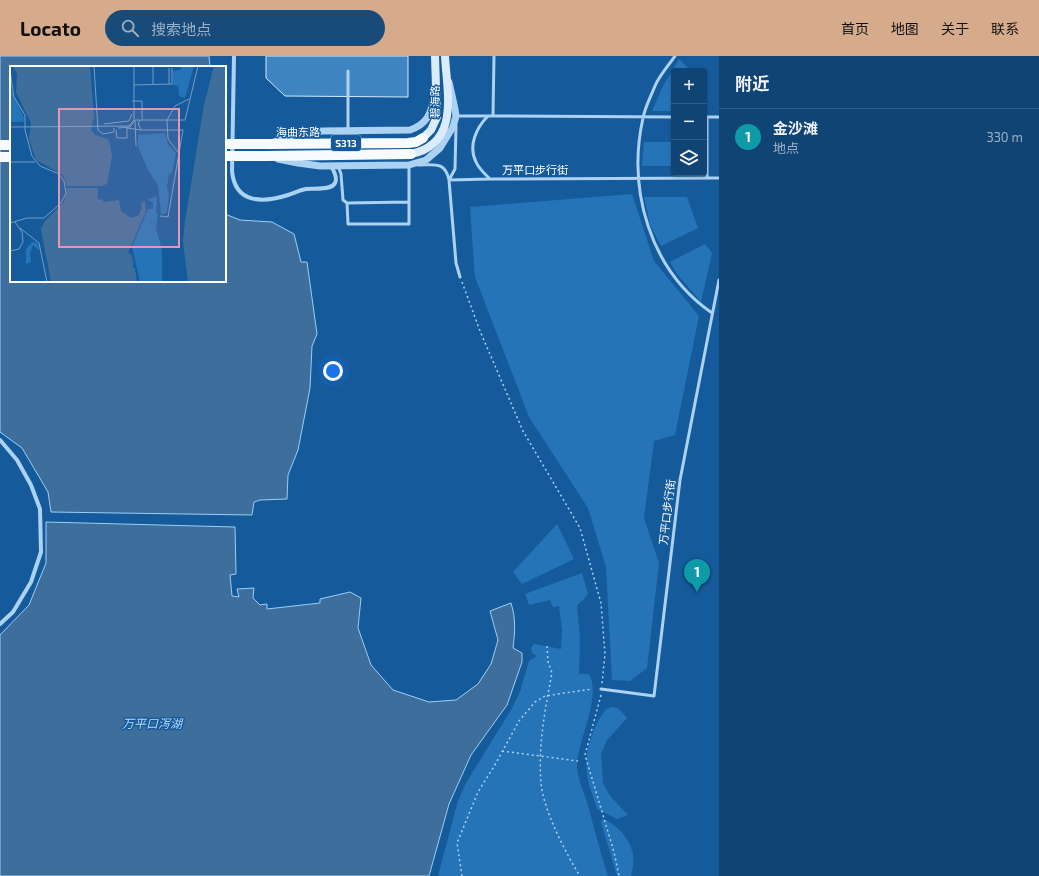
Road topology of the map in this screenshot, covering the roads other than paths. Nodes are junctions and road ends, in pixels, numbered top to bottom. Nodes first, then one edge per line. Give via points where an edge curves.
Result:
1 (234, 56) edge
2 (435, 56) edge
3 (446, 56) edge
4 (494, 56) edge
5 (675, 56) edge
6 (348, 71) dead end
7 (446, 71) junction
8 (436, 83) junction
9 (456, 116) junction
10 (488, 116) junction
11 (493, 116) junction
12 (643, 117) junction
13 (671, 117) edge
14 (707, 117) edge
15 (719, 117) edge
16 (348, 131) junction
17 (424, 138) joint
18 (706, 140) edge
19 (226, 144) edge
20 (268, 144) junction
21 (411, 154) joint
22 (226, 156) edge
23 (266, 156) junction
24 (10, 157) edge
25 (0, 158) edge
26 (409, 165) junction
27 (335, 166) junction
28 (707, 178) junction
29 (719, 178) edge
30 (494, 179) junction
31 (639, 179) junction
32 (449, 180) junction
33 (409, 202) junction
34 (347, 203) junction
35 (460, 277) road end
36 (719, 280) edge
37 (712, 313) junction
38 (0, 440) edge
39 (0, 624) edge
40 (601, 689) road end

1 - 27 street via 232,171 237,189 244,196 265,200 306,189 330,188 335,184
2 - 8 main road, 碧海路
3 - 7 main road, 碧海路
4 - 11 lane
5 - 12 lane via 655,84
6 - 16 lane
7 - 9 street via 454,96
7 - 21 main road, 碧海路 via 446,126 436,141
8 - 16 street via 432,107 421,125 410,130
8 - 17 main road, 碧海路 via 437,117
9 - 10 lane
9 - 26 street via 453,127 440,148 426,160
9 - 32 lane via 455,169
10 - 11 lane
10 - 30 lane, 万平口步行街 via 475,135 473,152 482,171 490,179
11 - 12 lane
12 - 13 lane
12 - 31 lane
14 - 15 lane
16 - 20 street via 295,134
17 - 20 main road, 海曲东路 / S313 via 408,143
18 - 28 lane
19 - 20 main road, S313, bridge
21 - 23 main road, S313
22 - 23 main road, S313, bridge
23 - 27 street via 310,165
24 - 25 main road
26 - 27 street
26 - 32 lane via 444,167
26 - 33 lane
27 - 34 lane via 341,174 343,200
28 - 29 lane, 万平口步行街
28 - 31 lane, 万平口步行街
30 - 31 lane, 万平口步行街
30 - 32 lane
31 - 37 lane via 643,209 659,252 686,290
32 - 35 lane via 456,263
33 - 34 lane
33 - 34 lane via 409,224 348,224
36 - 37 lane, 万平口步行街
37 - 40 lane, 万平口步行街 via 680,480 654,696
38 - 39 street via 17,460 40,509 41,552 31,582 13,612

